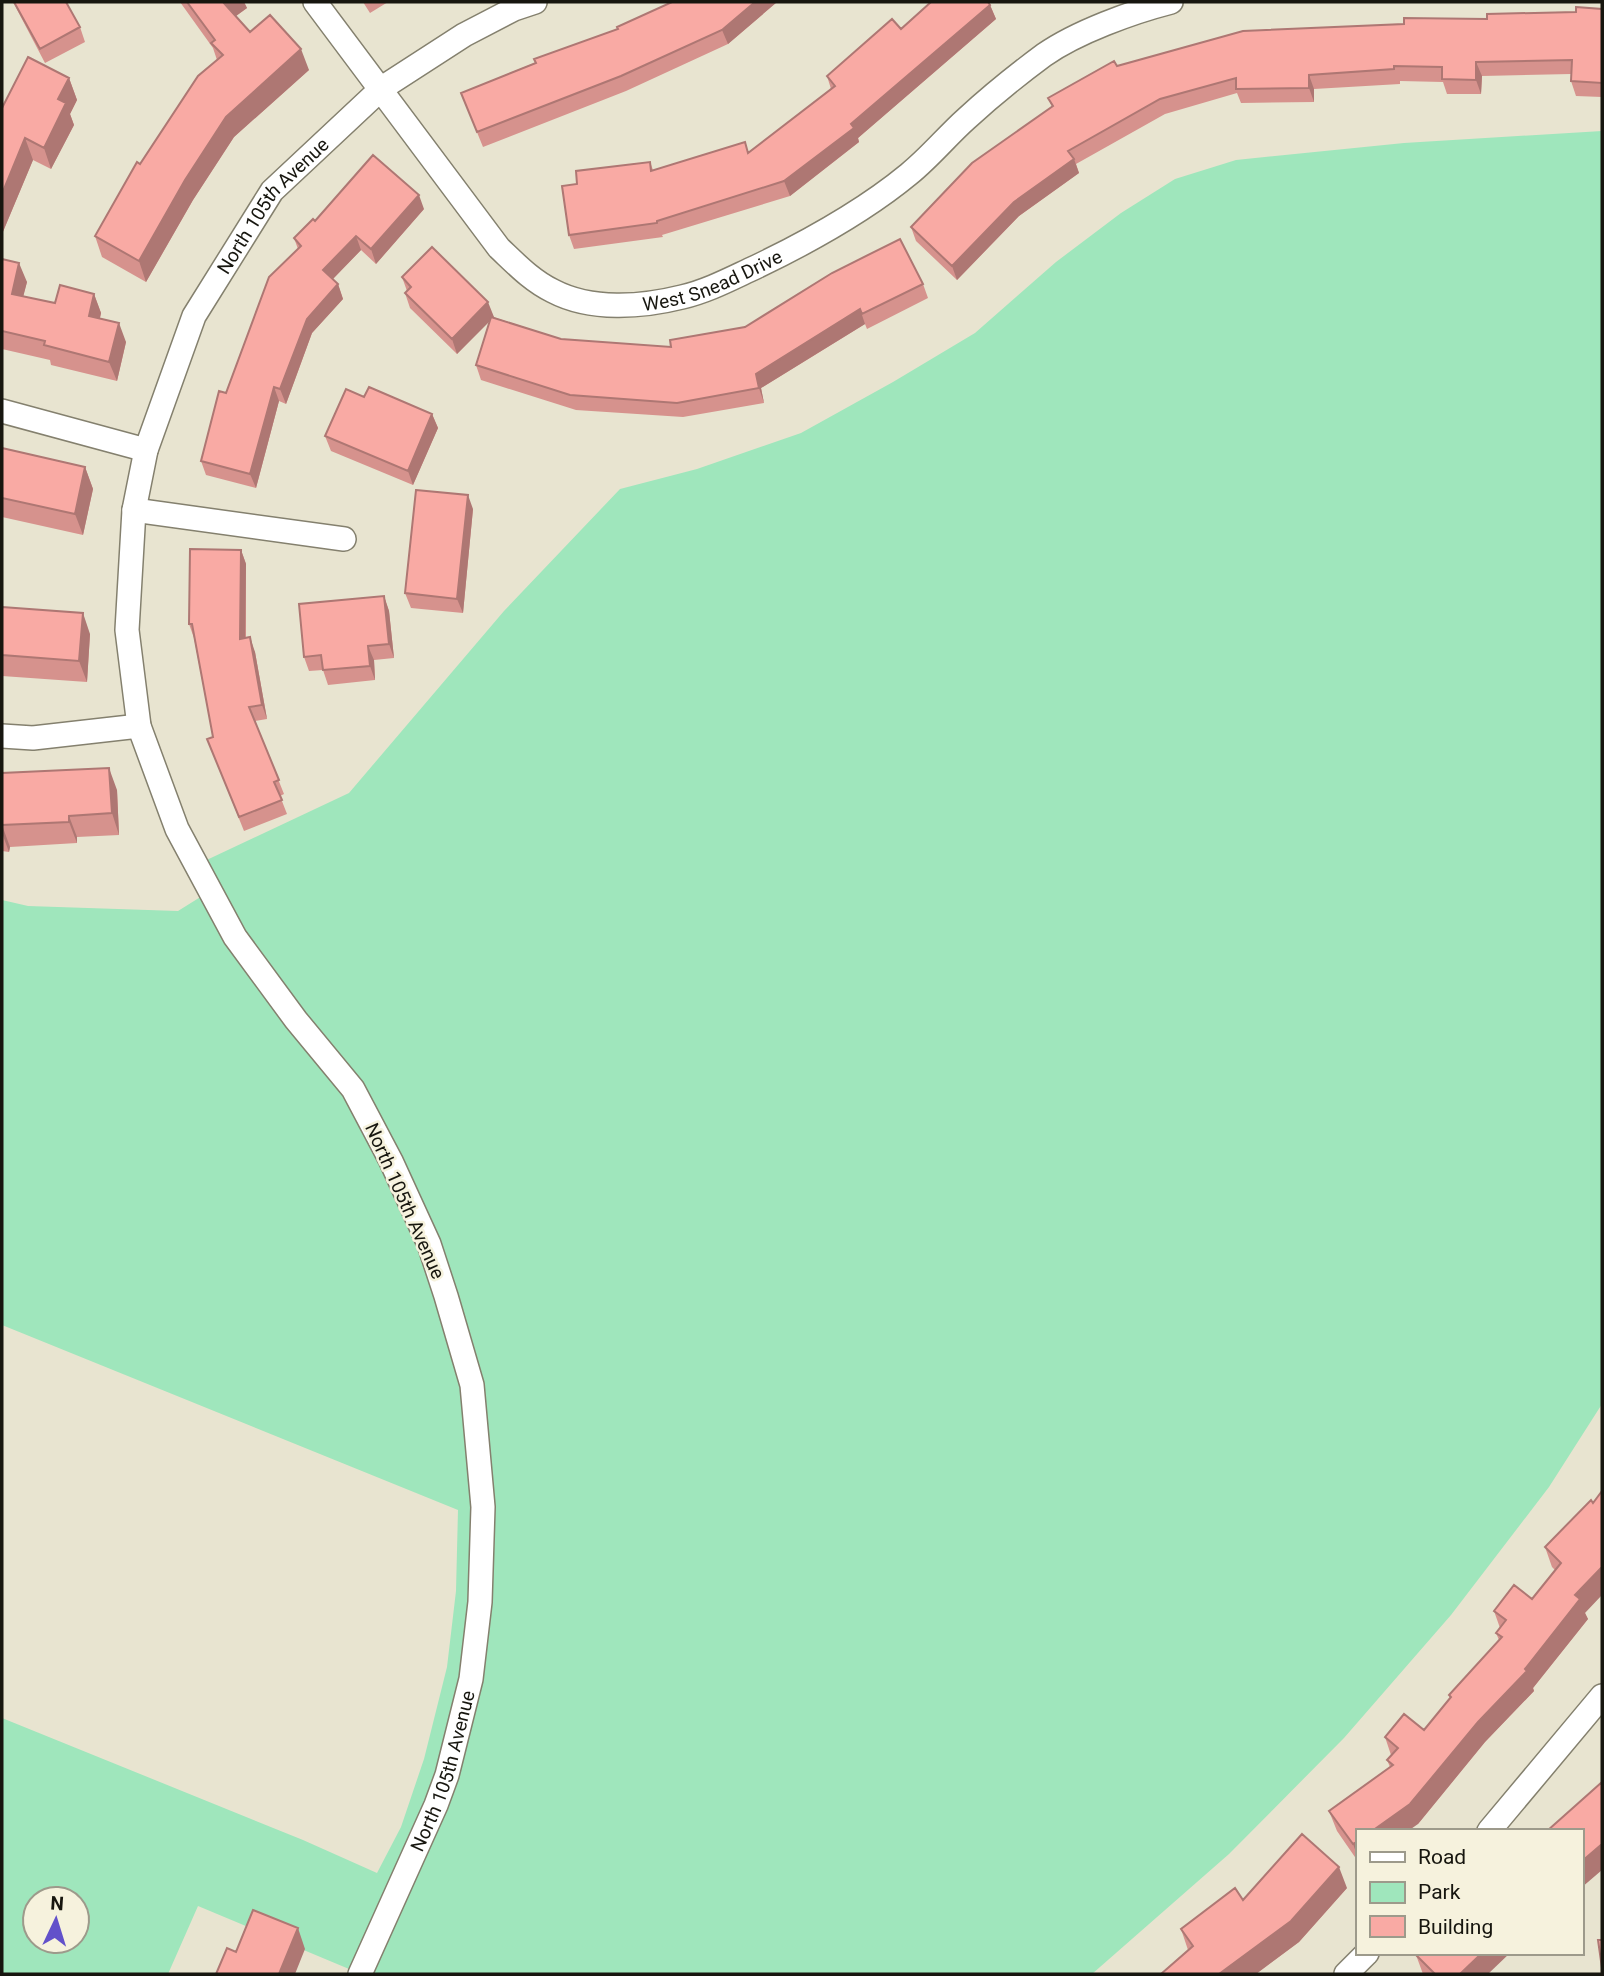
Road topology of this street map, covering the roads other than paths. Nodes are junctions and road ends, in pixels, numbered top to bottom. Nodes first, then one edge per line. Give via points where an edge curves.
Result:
1 (315, 2) edge
2 (535, 2) edge
3 (1171, 2) edge
4 (382, 88) junction
5 (2, 411) edge
6 (146, 450) junction
7 (134, 510) junction
8 (344, 539) dead end
9 (139, 726) junction
10 (2, 736) edge
11 (1602, 1696) edge
12 (1491, 1829) edge
13 (1365, 1955) edge
14 (1350, 1973) edge
15 (360, 1974) edge

1 - 4 street, West Snead Drive
2 - 4 street, North 105th Avenue via 464,35
3 - 4 street, West Snead Drive via 1099,27 1047,53 986,101 909,174 860,210 795,248 727,281 653,303 617,306 585,302 554,292 524,272 499,248
4 - 6 street, North 105th Avenue via 272,191 194,316
5 - 6 street
6 - 7 street, North 105th Avenue
7 - 8 street
7 - 9 street, North 105th Avenue via 127,630
9 - 10 street via 33,738
9 - 15 street, North 105th Avenue via 177,828 235,937 353,1089 391,1161 429,1244 472,1385 483,1507 480,1602 471,1679 436,1805
11 - 12 street
13 - 14 street

